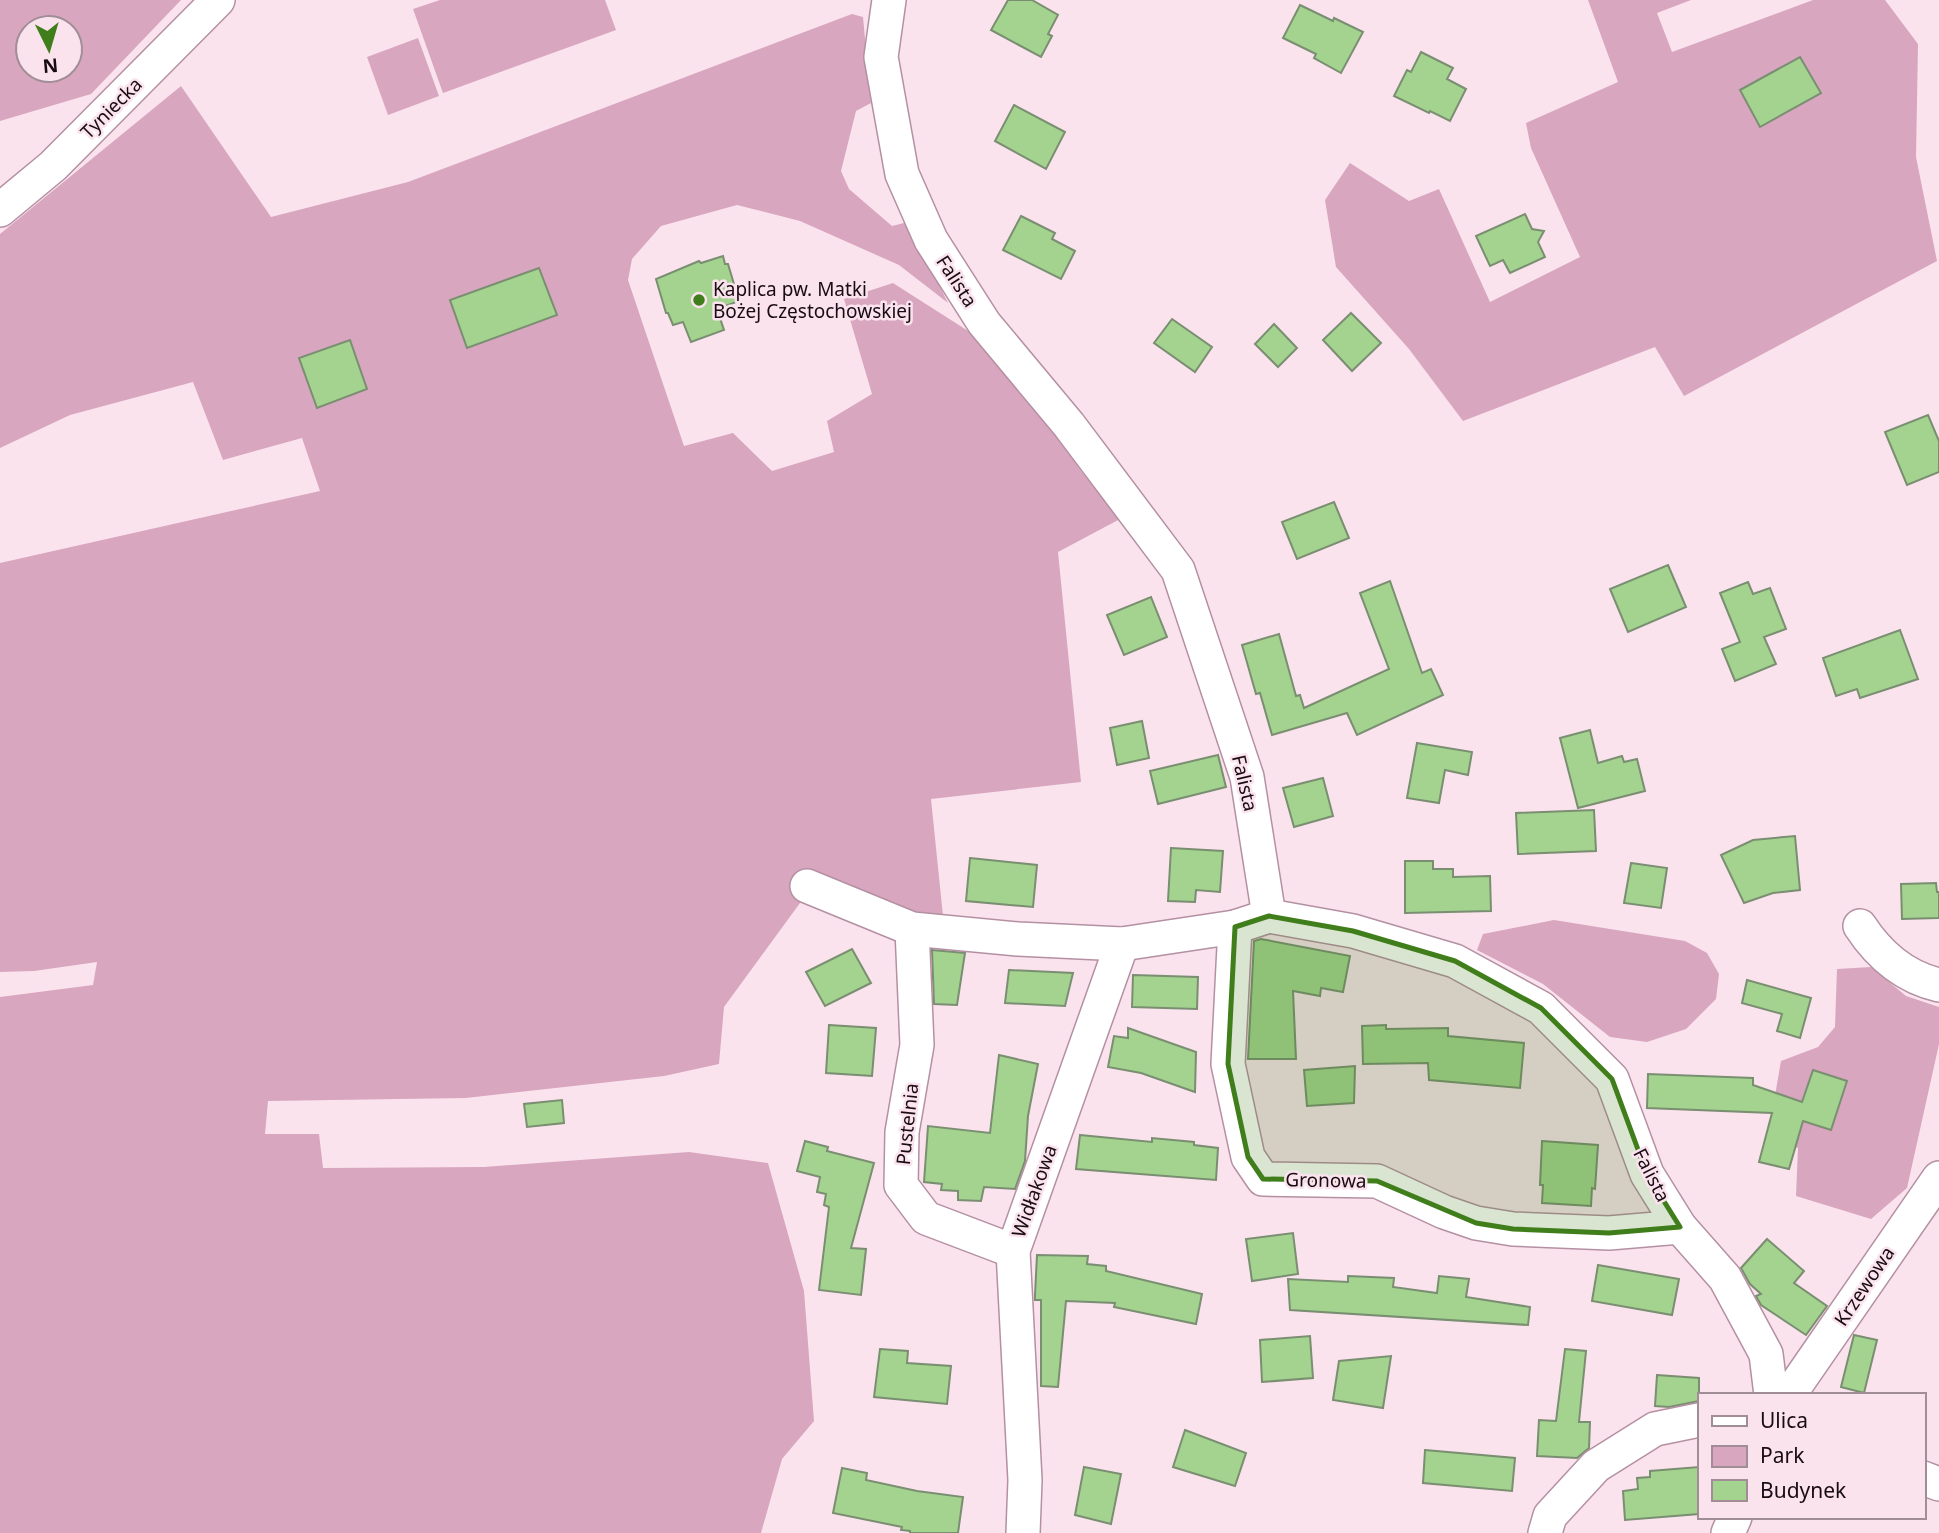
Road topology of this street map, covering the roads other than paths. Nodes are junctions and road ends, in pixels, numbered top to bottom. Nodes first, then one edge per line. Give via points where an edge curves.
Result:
1 (218, 0) edge
2 (889, 0) edge
3 (0, 210) edge
4 (807, 886) dead end
5 (1269, 916) junction
6 (1860, 926) dead end
7 (1235, 927) junction
8 (912, 929) junction
9 (1122, 944) junction
10 (1939, 985) edge
11 (1939, 1178) edge
12 (1680, 1227) junction
13 (1013, 1251) junction
14 (1771, 1393) edge
15 (1790, 1393) edge
16 (1698, 1420) edge
17 (1023, 1533) edge
18 (1545, 1533) edge

1 - 3 street, Tyniecka via 53,166
2 - 5 street, Falista via 881,57 902,174 931,240 984,323 1069,425 1178,570 1247,777
4 - 8 street
5 - 7 street
5 - 12 street, Falista via 1353,931 1455,961 1541,1008 1612,1079 1647,1174
6 - 10 street via 1890,963
7 - 9 street
7 - 12 street, Gronowa via 1228,1064 1248,1157 1263,1179 1377,1181 1444,1212 1513,1229 1609,1233
8 - 9 street
8 - 13 street, Pustelnia via 917,1045 902,1132 901,1185 926,1218
9 - 13 street, Widłakowa
11 - 15 street, Krzewowa
12 - 14 street, Falista via 1726,1278 1766,1354
13 - 17 street, Widłakowa
16 - 18 street via 1656,1429 1596,1465 1550,1516

